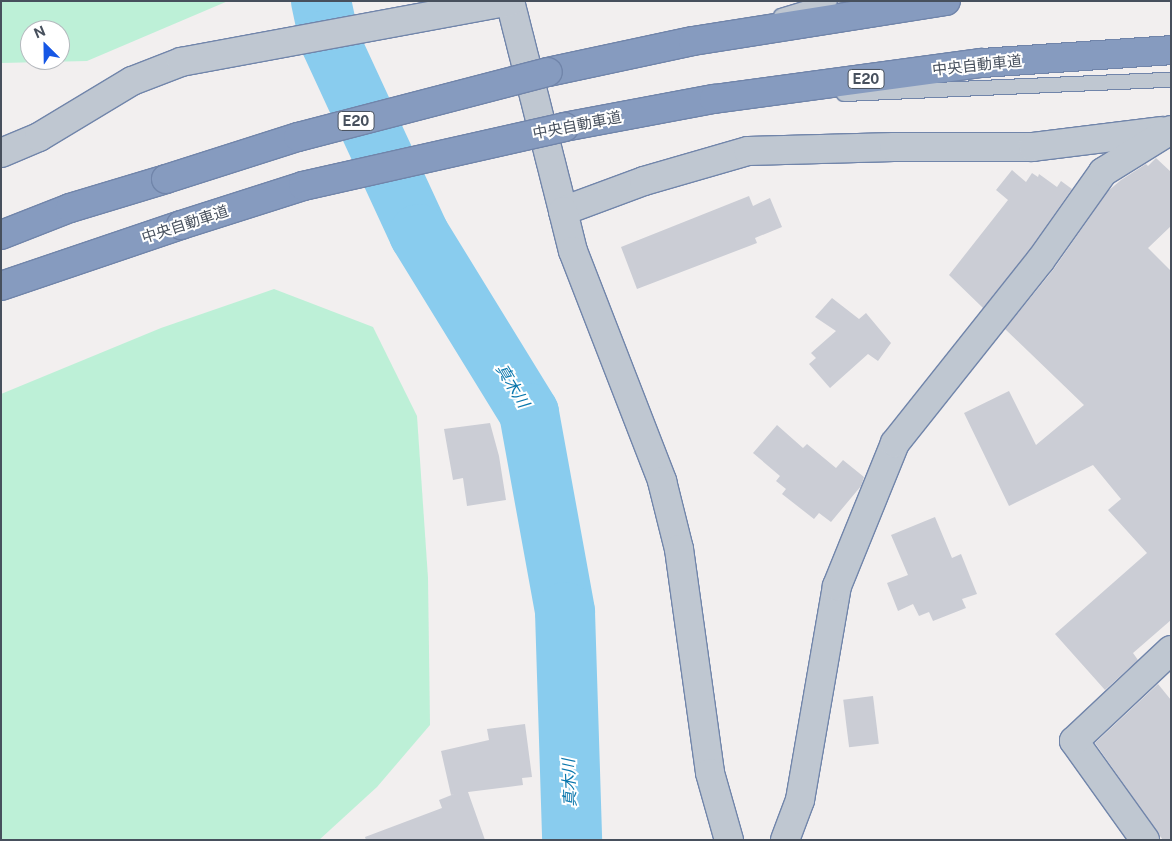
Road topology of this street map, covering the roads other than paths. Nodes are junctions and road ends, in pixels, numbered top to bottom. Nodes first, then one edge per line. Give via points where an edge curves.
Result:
1 (510, 1) edge
2 (830, 1) edge
3 (946, 1) edge
4 (694, 41) junction
5 (1171, 50) edge
6 (1171, 80) edge
7 (714, 99) junction
8 (1169, 135) edge
9 (1, 153) edge
10 (563, 211) junction
11 (1, 235) edge
12 (1, 286) edge
13 (1171, 650) edge
14 (729, 840) edge
15 (785, 840) edge
16 (1146, 840) edge

1 - 9 street via 181,62 132,82 39,137
1 - 10 street
2 - 4 lane
3 - 4 highway, E20
4 - 11 highway, E20, bridge via 548,72 308,134 70,208
5 - 7 highway, 中央自動車道 / E20 via 982,63
6 - 7 lane
7 - 12 highway, 中央自動車道 / E20, bridge via 564,127 303,186
8 - 10 street via 1033,147 748,150 644,181
8 - 15 street via 1103,172 1040,261 895,443 837,586 800,800
10 - 14 street via 573,251 662,481 679,549 710,774
13 - 16 street via 1074,741

